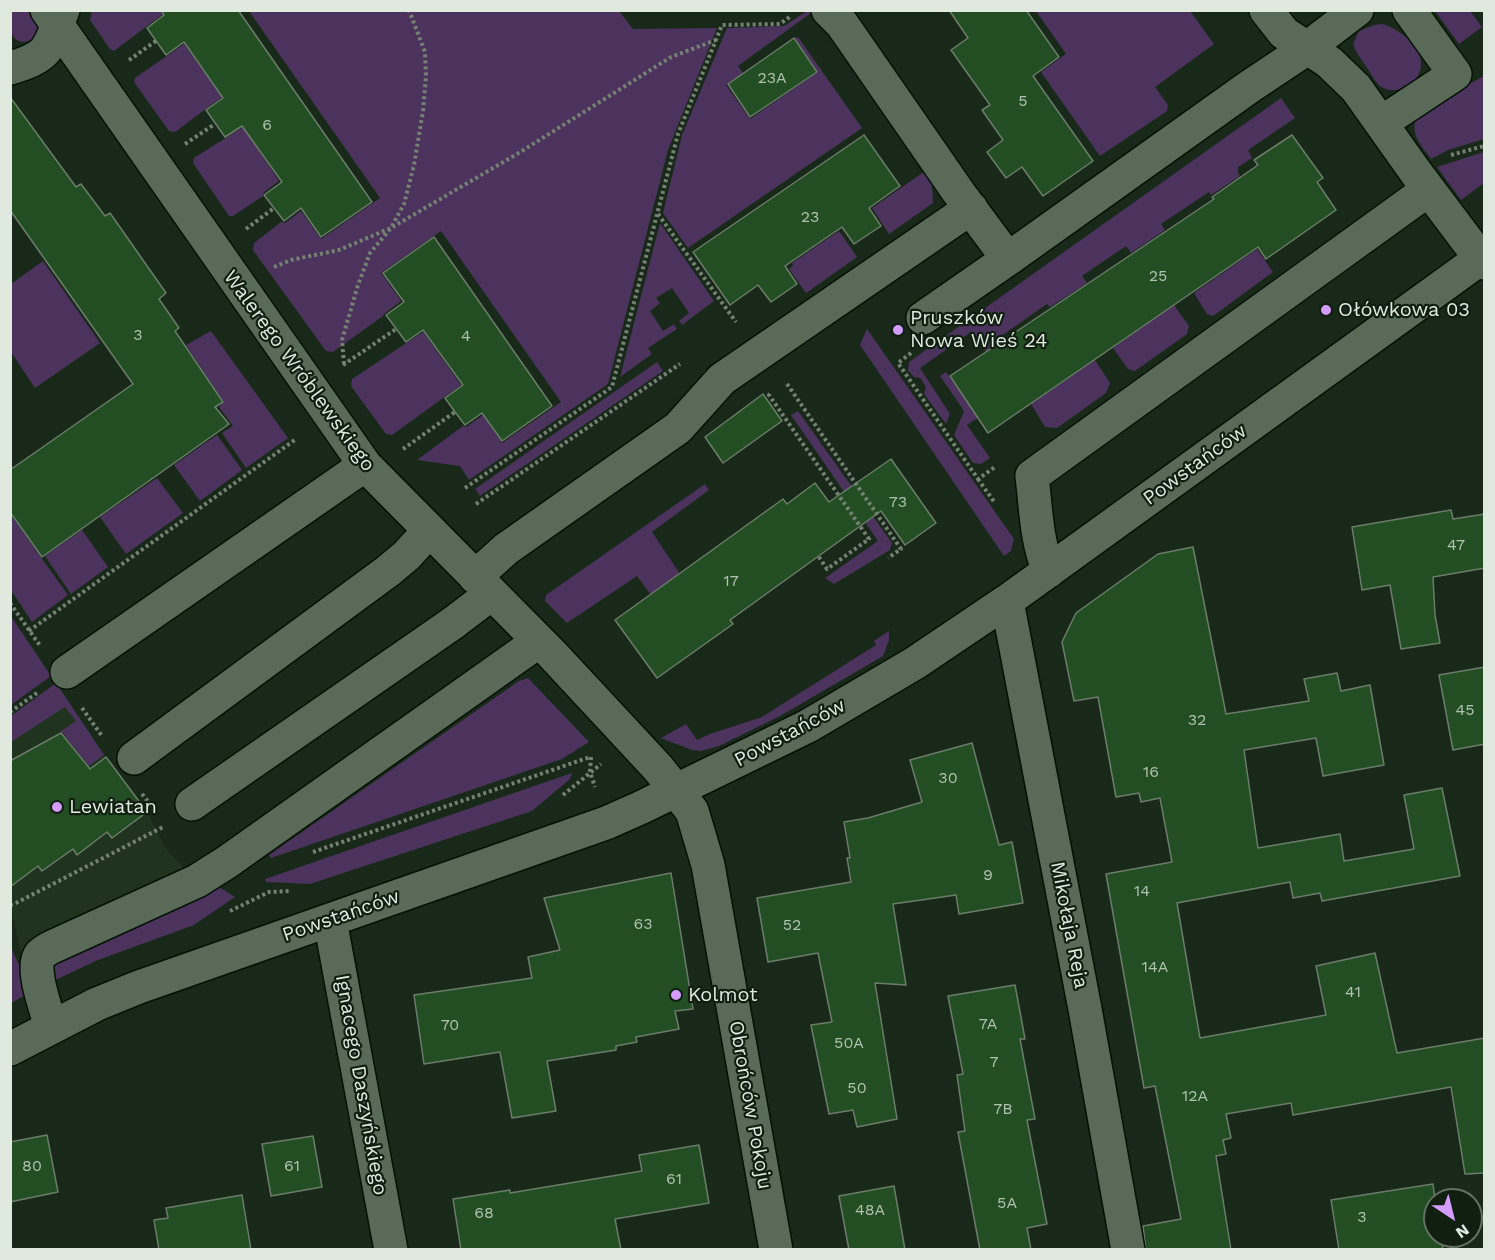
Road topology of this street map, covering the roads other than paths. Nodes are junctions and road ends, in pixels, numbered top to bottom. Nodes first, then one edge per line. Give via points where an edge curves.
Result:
1 (828, 10) edge
2 (1266, 10) edge
3 (1357, 10) edge
4 (1409, 10) edge
5 (56, 15) edge
6 (1306, 49) junction
7 (10, 68) edge
8 (1381, 123) junction
9 (1428, 190) junction
10 (971, 208) junction
11 (1008, 259) junction
12 (1483, 259) edge
13 (920, 334) road end
14 (365, 465) junction
15 (429, 531) junction
16 (1049, 571) junction
17 (483, 586) junction
18 (1007, 601) junction
19 (539, 642) junction
20 (67, 672) dead end
21 (134, 758) dead end
22 (677, 790) junction
23 (180, 814) road end
24 (330, 920) junction
25 (51, 1026) junction
26 (10, 1049) edge
27 (391, 1250) edge
28 (776, 1250) edge
29 (1128, 1250) edge

1 - 10 street via 842,24
2 - 6 street via 1284,33
3 - 6 street
4 - 8 street via 1455,74
5 - 7 street via 48,50
5 - 14 street, Walerego Wróblewskiego
6 - 8 street via 1342,72
6 - 11 street
8 - 9 street
9 - 12 street
9 - 16 street via 1032,476 1041,552
10 - 11 street
10 - 17 street via 722,379 678,428 506,549
11 - 13 street
12 - 16 street, Powstańców
14 - 15 street, Walerego Wróblewskiego
14 - 20 street
15 - 17 street, Walerego Wróblewskiego
15 - 21 street via 388,571
16 - 18 street, Powstańców
17 - 19 street, Walerego Wróblewskiego
17 - 23 street via 453,623
18 - 22 street, Powstańców via 915,663 808,726
18 - 29 street, Mikołaja Reja
19 - 22 street, Walerego Wróblewskiego
19 - 25 street via 197,881 40,954 37,972
22 - 24 street, Powstańców via 597,826
22 - 28 street, Obrońców Pokoju via 692,811 708,865
24 - 25 street, Powstańców via 139,987
24 - 27 street, Ignacego Daszyńskiego
25 - 26 street, Powstańców

